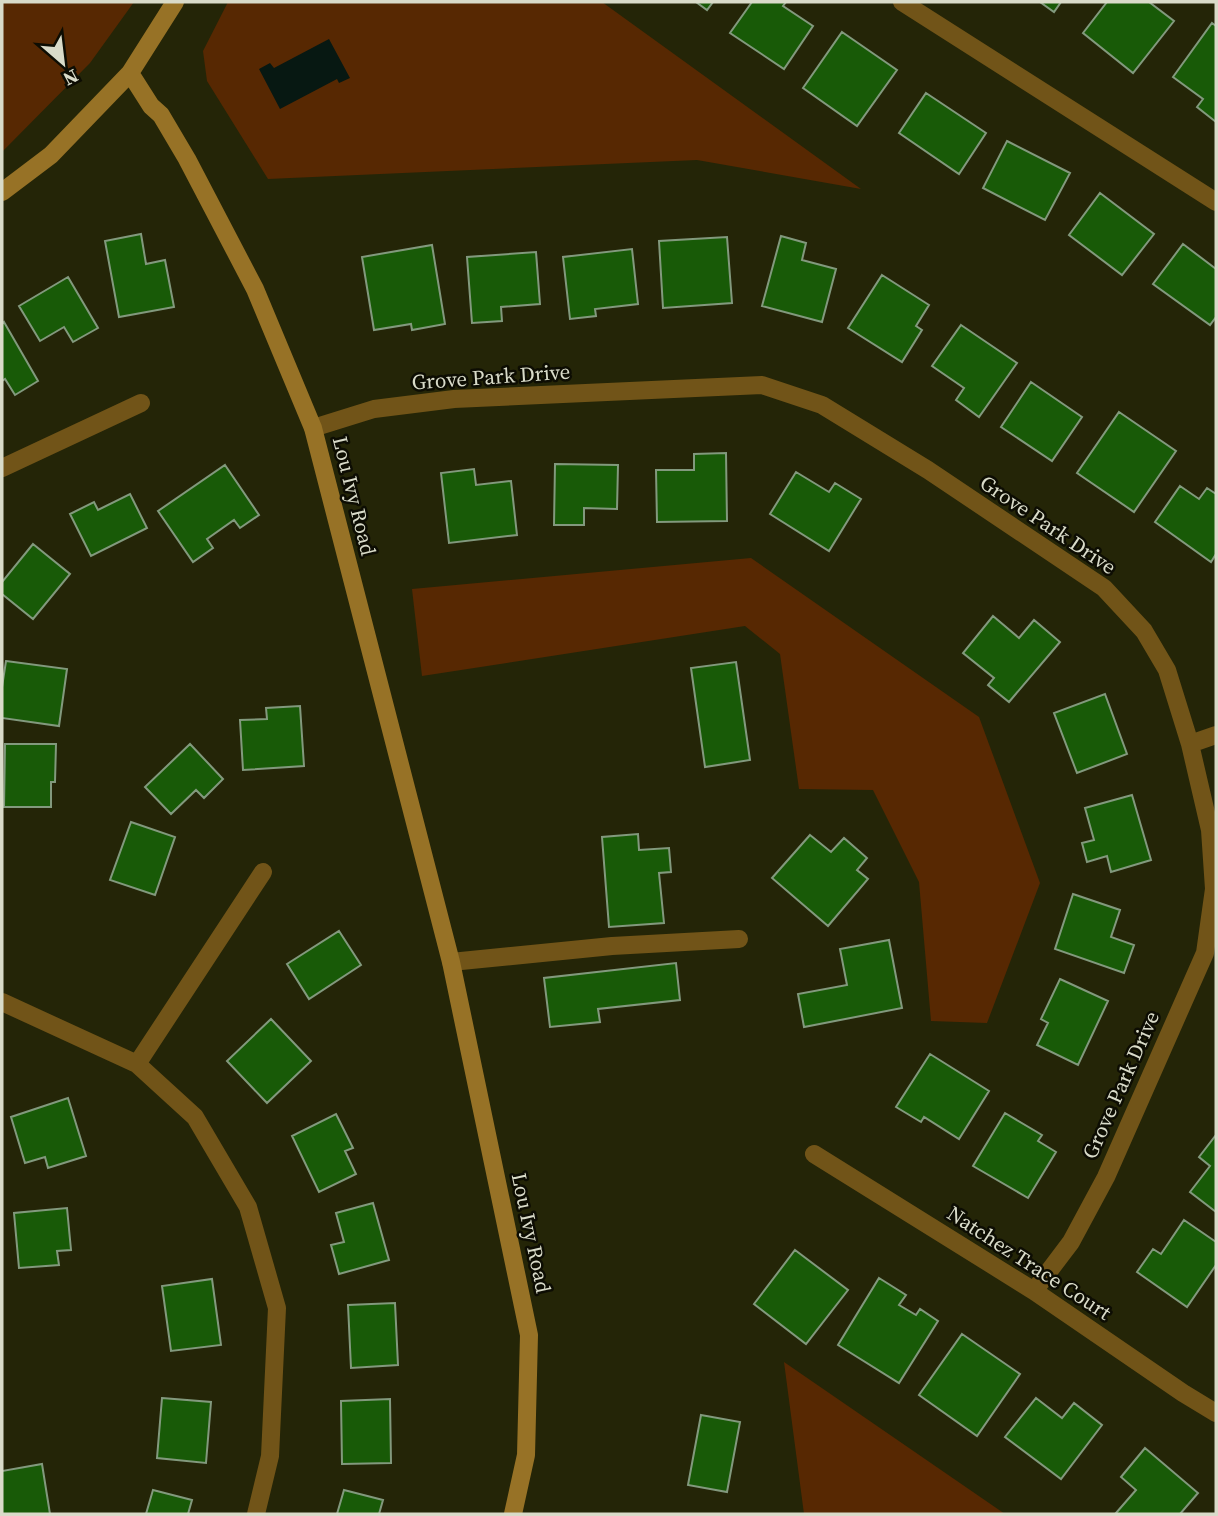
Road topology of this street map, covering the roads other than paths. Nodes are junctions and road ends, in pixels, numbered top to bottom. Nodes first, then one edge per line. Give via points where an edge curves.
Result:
1 (175, 2) edge
2 (902, 2) edge
3 (130, 73) junction
4 (2, 192) edge
5 (1216, 202) edge
6 (141, 404) dead end
7 (313, 428) junction
8 (2, 468) edge
9 (1216, 735) edge
10 (1190, 744) junction
11 (263, 872) dead end
12 (739, 939) dead end
13 (451, 962) junction
14 (2, 1002) edge
15 (137, 1064) junction
16 (814, 1154) dead end
17 (1034, 1291) junction
18 (1216, 1413) edge
19 (256, 1514) edge
20 (513, 1514) edge

1 - 3 street
2 - 5 street
3 - 4 street via 51,155
3 - 7 street, Lou Ivy Road via 187,159 256,289
6 - 8 street
7 - 10 street, Grove Park Drive via 374,409 454,400 762,385 822,405 1104,588 1143,631 1167,670
7 - 13 street, Lou Ivy Road
9 - 10 street
10 - 17 street, Grove Park Drive via 1210,830 1214,889 1205,953 1106,1177 1071,1242
11 - 15 street
12 - 13 street
13 - 20 street, Lou Ivy Road via 529,1335 526,1455
14 - 15 street
15 - 19 street via 195,1117 248,1207 268,1273 277,1308 271,1442
16 - 17 street, Natchez Trace Court
17 - 18 street, Natchez Trace Court

